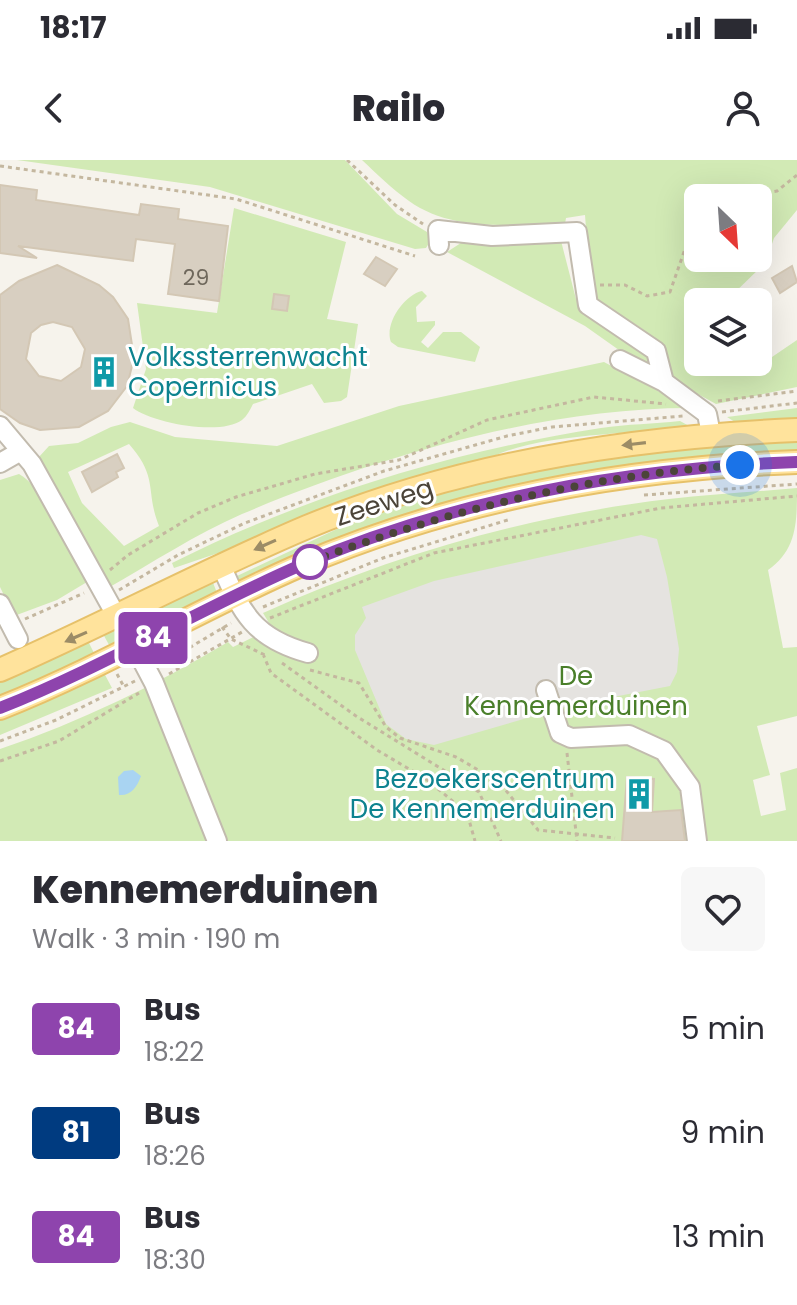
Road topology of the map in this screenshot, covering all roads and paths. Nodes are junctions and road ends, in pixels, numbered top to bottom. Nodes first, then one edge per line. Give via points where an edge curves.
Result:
1 (347, 160) edge
2 (0, 166) edge
3 (797, 175) edge
4 (772, 192) edge
5 (438, 237) joint
6 (684, 253) edge
7 (415, 256) dead end
8 (582, 282) junction
9 (620, 360) dead end
10 (664, 382) junction
11 (797, 391) edge
12 (797, 403) edge
13 (704, 417) junction
14 (0, 426) edge
15 (797, 430) edge
16 (21, 451) junction
17 (797, 462) edge
18 (0, 463) edge
19 (797, 484) edge
20 (634, 496) dead end
21 (797, 496) edge
22 (521, 516) dead end
23 (221, 565) junction
24 (98, 581) junction
25 (234, 595) junction
26 (0, 604) edge
27 (117, 617) junction
28 (250, 621) junction
29 (13, 631) joint
30 (231, 639) junction
31 (135, 647) junction
32 (308, 653) dead end
33 (263, 654) junction
34 (275, 659) junction
35 (0, 670) edge
36 (152, 678) junction
37 (546, 690) dead end
38 (0, 708) edge
39 (571, 738) junction
40 (0, 741) edge
41 (0, 761) edge
42 (576, 835) junction
43 (615, 838) dead end
44 (217, 841) edge
45 (475, 841) edge
46 (501, 841) edge
47 (577, 841) edge
48 (697, 841) edge

1 - 5 path
2 - 7 path via 236,199
3 - 4 path
5 - 8 street via 577,232
6 - 8 path via 675,285 663,296 647,296 625,285
8 - 10 street via 592,310 656,351
9 - 10 street
10 - 13 street
11 - 13 path
12 - 13 path
13 - 15 main road, Zeeweg
13 -> 23 main road, Zeeweg via 615,446 503,466 366,506
13 - 24 path via 658,404 594,397 487,420 399,460 315,474 223,502 128,555
14 - 16 street
16 - 18 street
16 - 24 street
17 - 25 main road, Zeeweg via 682,469 556,488 398,529
19 - 20 path
21 - 28 path via 661,508 434,553
22 - 28 path via 338,574
23 - 25 street
23 - 27 main road, Zeeweg
24 - 27 street
24 - 29 path via 72,601
25 - 28 street
25 - 31 main road, Zeeweg
26 - 29 street
27 -> 35 main road, Zeeweg
28 - 30 path
28 - 32 street via 281,646
30 - 33 path
30 - 36 path
30 - 36 path via 222,627
31 - 36 street
31 - 38 main road, Zeeweg
33 - 34 path
33 - 45 path via 271,673 467,813
34 - 42 path via 359,683 386,727 400,738 456,757 499,782 538,830
34 - 46 path via 479,792
36 - 40 path
36 - 41 path via 72,735
36 - 44 street
37 - 39 street via 560,733
39 - 42 path via 567,749
39 - 48 street via 629,735 664,751 690,787
42 - 43 path
42 - 47 path

